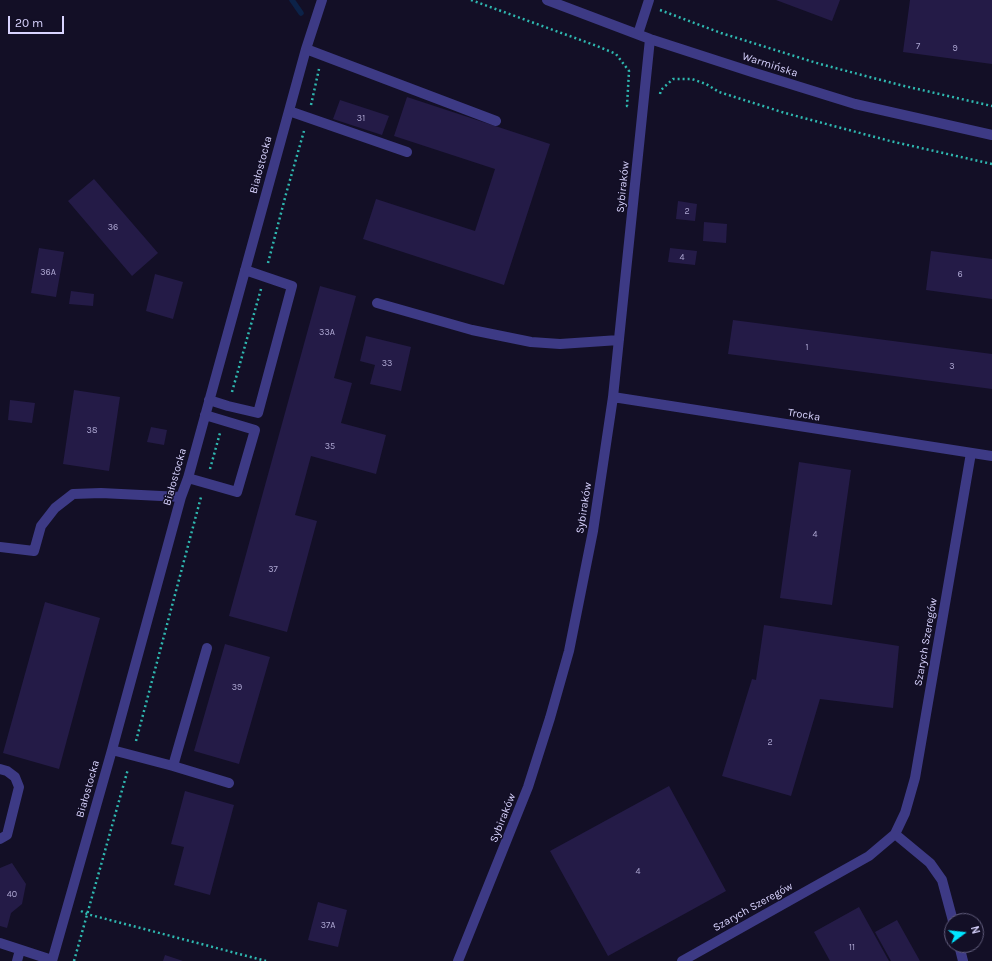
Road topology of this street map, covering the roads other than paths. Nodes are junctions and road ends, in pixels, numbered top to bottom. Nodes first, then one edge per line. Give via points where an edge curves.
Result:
1 (322, 0) edge
2 (547, 0) edge
3 (648, 3) edge
4 (638, 34) junction
5 (650, 39) junction
6 (306, 49) junction
7 (288, 112) junction
8 (496, 121) dead end
9 (992, 135) edge
10 (407, 152) dead end
11 (245, 270) junction
12 (377, 303) dead end
13 (619, 340) junction
14 (613, 397) junction
15 (209, 400) junction
16 (205, 415) junction
17 (971, 453) junction
18 (992, 456) edge
19 (188, 478) junction
20 (181, 497) junction
21 (0, 547) edge
22 (207, 648) dead end
23 (112, 750) junction
24 (174, 766) junction
25 (0, 769) edge
26 (229, 783) dead end
27 (895, 834) junction
28 (0, 839) edge
29 (950, 913) edge
30 (0, 944) edge
31 (20, 950) junction
32 (52, 960) edge
33 (17, 961) edge
34 (458, 961) edge
35 (682, 961) edge

1 - 6 street, Białostocka
2 - 4 street, Warmińska
3 - 4 street
4 - 5 street, Warmińska
5 - 9 street, Warmińska via 855,104
5 - 13 street, Sybiraków
6 - 7 street, Białostocka
6 - 8 street
7 - 10 street
7 - 11 street, Białostocka
11 - 15 street, Białostocka
11 - 15 street via 292,286 258,413
12 - 13 street via 472,330 531,342 560,344
13 - 14 street, Sybiraków
14 - 17 street, Trocka
14 - 34 street, Sybiraków via 594,531 567,658 528,787
15 - 16 street, Białostocka
16 - 19 street, Białostocka
16 - 19 street via 255,430 237,492
17 - 18 street, Trocka
17 - 27 street, Szarych Szeregów via 915,778 905,813
19 - 20 street, Białostocka
20 - 21 street via 73,494 55,508 41,526 34,551
20 - 23 street, Białostocka
22 - 24 street
23 - 24 street
23 - 32 street, Białostocka
24 - 26 street
25 - 28 street via 15,777 19,787 6,835
27 - 29 street via 930,863 942,880
27 - 35 street, Szarych Szeregów via 869,856
30 - 31 street
31 - 32 street
31 - 33 street

